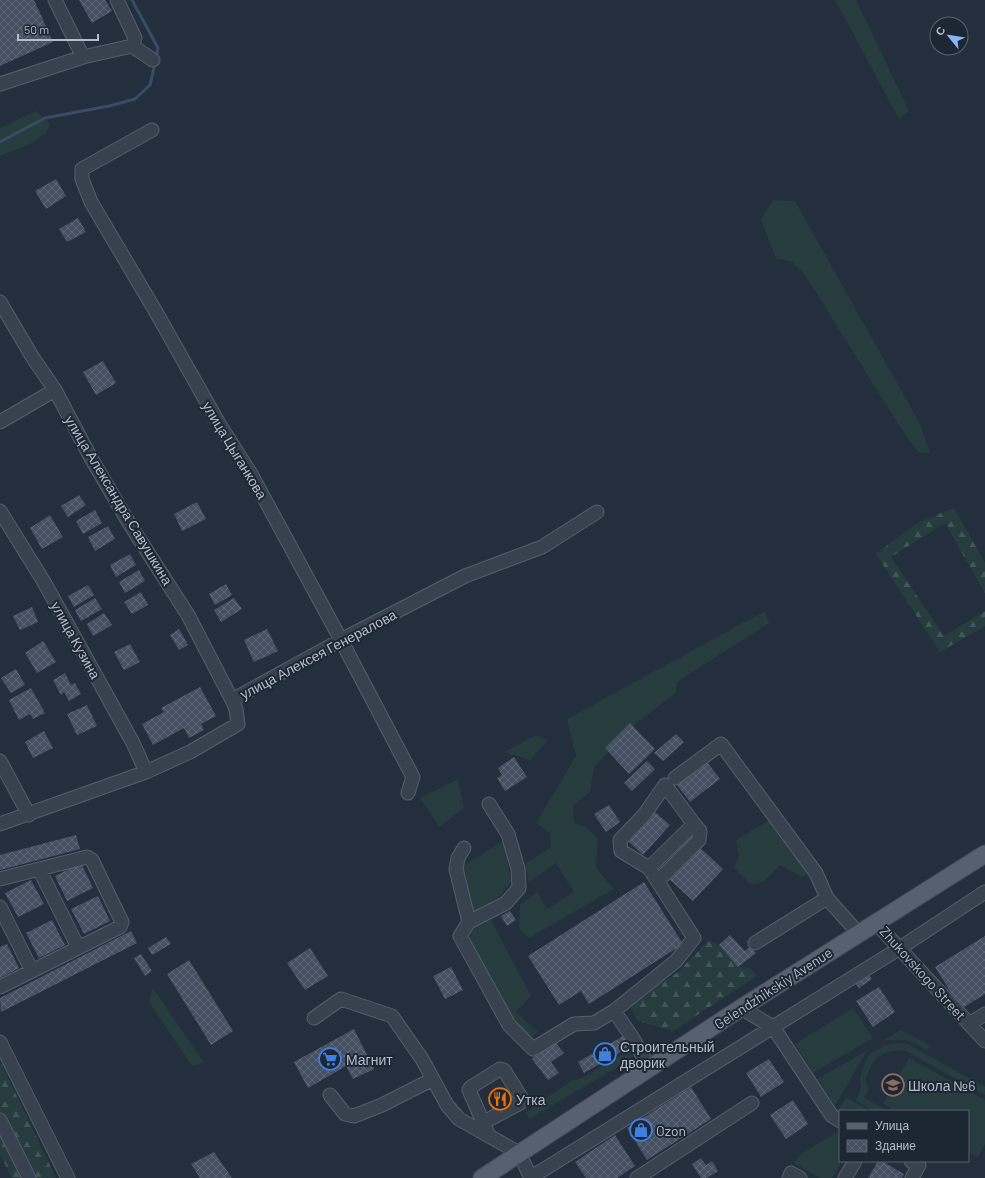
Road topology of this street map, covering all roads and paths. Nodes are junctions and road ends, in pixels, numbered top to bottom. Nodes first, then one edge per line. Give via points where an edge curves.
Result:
1 (55, 0) edge
2 (117, 0) edge
3 (132, 46) junction
4 (83, 57) junction
5 (153, 60) dead end
6 (0, 84) edge
7 (147, 133) dead end
8 (0, 302) edge
9 (55, 390) junction
10 (0, 422) edge
11 (0, 510) edge
12 (597, 512) dead end
13 (341, 640) junction
14 (232, 700) junction
15 (0, 761) edge
16 (146, 772) junction
17 (675, 778) dead end
18 (408, 793) dead end
19 (489, 804) dead end
20 (29, 815) junction
21 (0, 824) edge
22 (694, 824) junction
23 (464, 848) dead end
24 (985, 854) edge
25 (649, 868) junction
26 (39, 869) junction
27 (0, 879) edge
28 (658, 881) junction
29 (985, 892) edge
30 (827, 898) junction
31 (0, 907) edge
32 (468, 922) junction
33 (876, 922) junction
34 (858, 934) junction
35 (755, 943) dead end
36 (78, 947) junction
37 (900, 948) junction
38 (32, 971) junction
39 (0, 987) edge
40 (741, 1008) junction
41 (614, 1011) junction
42 (985, 1014) edge
43 (314, 1018) dead end
44 (969, 1024) junction
45 (773, 1027) junction
46 (0, 1042) edge
47 (985, 1042) edge
48 (650, 1069) junction
49 (433, 1079) junction
50 (330, 1095) dead end
51 (752, 1103) dead end
52 (0, 1120) edge
53 (839, 1120) edge
54 (484, 1122) dead end
55 (489, 1136) junction
56 (519, 1153) junction
57 (854, 1162) edge
58 (913, 1162) edge
59 (29, 1178) edge
60 (68, 1178) edge
61 (482, 1178) edge
62 (531, 1178) edge
63 (637, 1178) edge
64 (788, 1178) edge
65 (800, 1178) edge
66 (845, 1178) edge
67 (912, 1178) edge

1 - 4 street
2 - 3 street via 135,38
3 - 4 street
3 - 5 street
4 - 6 street
7 - 13 street, улица Цыганкова via 82,169 84,185 91,202 218,422 251,474
8 - 9 street, улица Александра Савушкина
9 - 10 street
9 - 14 street, улица Александра Савушкина via 129,523 188,615
11 - 16 street, улица Кузина via 44,582 133,743
12 - 13 street, улица Алексея Генералова via 542,547 465,576
13 - 14 street, улица Алексея Генералова
13 - 18 street, улица Цыганкова via 413,777
14 - 16 street, улица Алексея Генералова via 238,724 190,752
15 - 20 street
16 - 20 street, улица Алексея Генералова
17 - 30 street via 721,744 816,873
19 - 32 street via 508,834 518,869 519,888 506,903
20 - 21 street, улица Алексея Генералова
22 - 25 street
22 - 25 street via 665,785 644,815 620,840 621,852
22 - 28 street via 700,831 700,840
23 - 32 street via 458,858 456,869
24 - 33 main road, Gelendzhikskiy Avenue
25 - 28 street
26 - 27 street
26 - 36 street
26 - 36 street via 85,857 90,858 95,867 122,922 120,927
28 - 41 street via 694,938 676,961
29 - 37 street
30 - 34 street
30 - 35 street
31 - 38 street
32 - 41 street via 460,936 509,1025 533,1049 574,1024 594,1023
33 - 34 main road, Gelendzhikskiy Avenue
33 - 37 street, Zhukovskogo Street
34 - 40 main road, Gelendzhikskiy Avenue
36 - 38 street
37 - 44 street, Zhukovskogo Street
37 - 45 street
38 - 39 street
40 - 45 street
40 - 48 main road, Gelendzhikskiy Avenue
41 - 48 street
42 - 44 street
43 - 49 street via 341,999 392,1016 422,1058
44 - 47 street, Zhukovskogo Street
45 - 53 street via 832,1116
45 - 62 street
46 - 60 street
48 - 56 main road, Gelendzhikskiy Avenue
49 - 50 street via 354,1116 345,1114
49 - 55 street via 447,1105 459,1119
51 - 63 street
52 - 59 street
54 - 55 street
55 - 56 street
56 - 61 main road, Gelendzhikskiy Avenue
56 - 62 street
57 - 66 street
58 - 67 street via 919,1165
64 - 65 street via 791,1173

